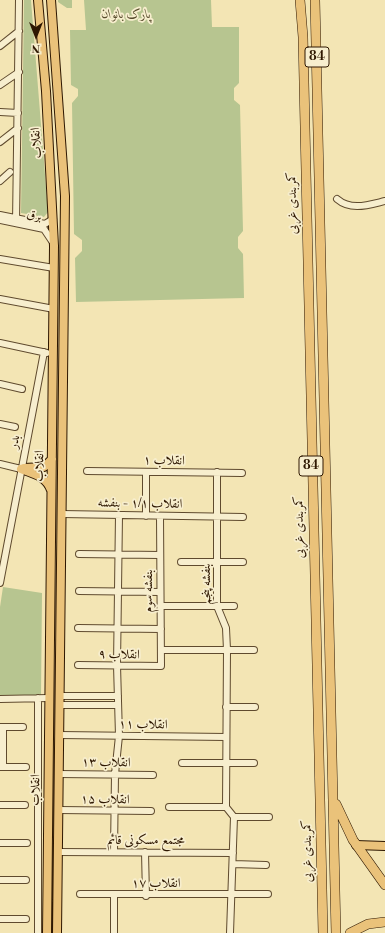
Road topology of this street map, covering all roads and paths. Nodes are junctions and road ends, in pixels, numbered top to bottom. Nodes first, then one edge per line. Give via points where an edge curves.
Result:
1 (19, 0) edge
2 (38, 0) edge
3 (51, 0) edge
4 (300, 0) edge
5 (315, 0) edge
6 (19, 31) junction
7 (0, 46) edge
8 (18, 72) junction
9 (0, 85) edge
10 (46, 91) junction
11 (58, 91) junction
12 (0, 112) edge
13 (18, 113) junction
14 (18, 128) junction
15 (0, 142) edge
16 (10, 172) dead end
17 (0, 180) edge
18 (337, 199) dead end
19 (385, 201) edge
20 (0, 215) edge
21 (53, 219) junction
22 (0, 220) edge
23 (17, 221) junction
24 (54, 246) junction
25 (0, 259) edge
26 (54, 268) junction
27 (0, 299) edge
28 (54, 309) junction
29 (0, 343) edge
30 (44, 352) junction
31 (53, 354) junction
32 (0, 384) edge
33 (22, 389) dead end
34 (0, 424) edge
35 (15, 427) dead end
36 (52, 459) junction
37 (0, 464) edge
38 (21, 469) junction
39 (86, 471) dead end
40 (146, 472) junction
41 (217, 472) junction
42 (242, 473) dead end
43 (52, 492) junction
44 (62, 514) junction
45 (119, 515) junction
46 (146, 516) junction
47 (160, 516) junction
48 (217, 516) junction
49 (243, 517) dead end
50 (79, 554) dead end
51 (118, 555) junction
52 (160, 555) junction
53 (182, 562) dead end
54 (218, 562) junction
55 (243, 562) dead end
56 (0, 583) edge
57 (79, 591) dead end
58 (118, 591) junction
59 (160, 592) junction
60 (160, 606) junction
61 (217, 606) junction
62 (234, 606) dead end
63 (78, 628) dead end
64 (118, 629) junction
65 (160, 629) junction
66 (161, 650) junction
67 (227, 650) junction
68 (254, 650) dead end
69 (78, 665) dead end
70 (117, 666) junction
71 (161, 666) joint
72 (60, 696) junction
73 (118, 696) junction
74 (38, 698) junction
75 (49, 698) junction
76 (0, 699) edge
77 (60, 705) junction
78 (118, 705) junction
79 (226, 707) junction
80 (255, 707) dead end
81 (1, 727) edge
82 (23, 727) dead end
83 (60, 736) junction
84 (119, 736) junction
85 (226, 737) junction
86 (48, 755) junction
87 (59, 755) junction
88 (182, 763) dead end
89 (254, 763) dead end
90 (226, 764) junction
91 (1, 767) edge
92 (26, 767) dead end
93 (59, 774) junction
94 (116, 774) junction
95 (153, 775) dead end
96 (334, 798) junction
97 (25, 805) dead end
98 (0, 806) edge
99 (169, 806) dead end
100 (226, 806) junction
101 (59, 810) junction
102 (115, 811) junction
103 (150, 811) dead end
104 (234, 817) junction
105 (269, 817) dead end
106 (0, 843) edge
107 (27, 843) dead end
108 (356, 845) junction
109 (385, 846) edge
110 (58, 852) junction
111 (114, 852) junction
112 (145, 852) junction
113 (233, 852) junction
114 (233, 864) junction
115 (266, 865) dead end
116 (0, 880) edge
117 (26, 880) dead end
118 (385, 885) edge
119 (80, 894) dead end
120 (268, 894) dead end
121 (114, 895) junction
122 (146, 896) junction
123 (232, 896) junction
124 (0, 919) edge
125 (26, 919) dead end
126 (385, 922) edge
127 (46, 931) edge
128 (38, 933) edge
129 (57, 933) edge
130 (114, 933) edge
131 (230, 933) edge
132 (323, 933) edge
133 (336, 933) edge
134 (350, 933) edge

1 - 6 street
2 - 10 main road, انقلاب
3 - 11 main road, انقلاب
4 - 132 highway, کمربندی غربی / 84 via 303,38
5 - 96 highway, کمربندی غربی / 84
6 - 7 street
6 - 8 street
8 - 9 street
8 - 13 street
10 - 11 main road
10 - 21 main road, انقلاب
11 - 44 main road, انقلاب via 65,196
12 - 13 street
13 - 14 street
14 - 15 street
14 - 23 street
16 - 17 street
18 - 19 street via 342,204 356,207
20 - 23 street, برق
21 - 23 street, برق via 45,224
21 - 24 main road, انقلاب
22 - 23 street, برق
23 - 24 street, برق via 44,229
24 - 26 main road, انقلاب
25 - 26 street
26 - 28 main road, انقلاب
27 - 28 street
28 - 31 main road, انقلاب
29 - 30 street
30 - 31 street
30 - 38 street, بدر
31 - 36 main road, انقلاب
32 - 33 street
34 - 35 street
36 - 38 main road via 44,467
36 - 43 main road, انقلاب
37 - 38 street
38 - 43 main road via 42,477
38 - 56 street, بدر
39 - 40 street, انقلاب ۱
40 - 41 street, انقلاب ۱
40 - 46 street
41 - 42 street, انقلاب ۱
41 - 48 street, بنفشه پنجم
43 - 75 main road, انقلاب
44 - 45 street, انقلاب ۱/۱ - بنفشه
44 - 72 main road, انقلاب
45 - 46 street, انقلاب ۱/۱ - بنفشه
45 - 51 street
46 - 47 street, انقلاب ۱/۱ - بنفشه
47 - 48 street, انقلاب ۱/۱ - بنفشه
47 - 52 street, بنفشه سوم
48 - 49 street, انقلاب ۱/۱ - بنفشه
48 - 54 street, بنفشه پنجم
50 - 51 street
51 - 52 street
51 - 58 street
52 - 59 street, بنفشه سوم
53 - 54 street
54 - 55 street
54 - 61 street, بنفشه پنجم
57 - 58 street
58 - 59 street
58 - 64 street
59 - 60 street, بنفشه سوم
60 - 61 street
60 - 65 street, بنفشه سوم
61 - 62 street
61 - 67 street, بنفشه پنجم via 226,628
63 - 64 street
64 - 65 street
64 - 70 street
65 - 66 street, بنفشه سوم
66 - 67 street
66 - 71 street, بنفشه سوم
67 - 68 street
67 - 79 street, بنفشه پنجم
69 - 70 street, انقلاب ۹
70 - 71 street, انقلاب ۹
70 - 73 street
72 - 73 street
72 - 77 main road, انقلاب
73 - 78 street
74 - 75 street
74 - 76 street
74 - 128 street
75 - 86 main road, انقلاب
77 - 78 street
77 - 83 main road, انقلاب
78 - 84 street
79 - 80 street
79 - 85 street, بنفشه پنجم
81 - 82 street
81 - 91 street
83 - 84 street, انقلاب ۱۱
83 - 87 main road, انقلاب
84 - 85 street, انقلاب ۱۱
84 - 94 street
85 - 90 street, بنفشه پنجم
86 - 87 main road
86 - 127 main road, انقلاب
87 - 93 main road, انقلاب
88 - 90 street
89 - 90 street
90 - 100 street, بنفشه پنجم
91 - 92 street
93 - 94 street, انقلاب ۱۳
93 - 101 main road, انقلاب
94 - 95 street, انقلاب ۱۳
94 - 102 street
96 - 108 highway
96 - 133 highway, کمربندی غربی / 84
97 - 98 street
99 - 100 street
100 - 104 street
101 - 102 street, انقلاب ۱۵
101 - 110 main road, انقلاب
102 - 103 street, انقلاب ۱۵
102 - 111 street
104 - 105 street
104 - 113 street
106 - 107 street
108 - 109 main road
108 - 118 highway
110 - 111 street, مجتمع مسکونی قائم
110 - 129 main road, انقلاب
111 - 112 street, مجتمع مسکونی قائم
112 - 113 street, مجتمع مسکونی قائم
112 - 122 street
113 - 114 street
114 - 115 street
114 - 123 street
116 - 117 street
119 - 121 street, انقلاب ۱۷
120 - 123 street, انقلاب ۱۷
121 - 122 street, انقلاب ۱۷
121 - 130 street
122 - 123 street, انقلاب ۱۷
123 - 131 street
124 - 125 street
126 - 134 highway via 368,924

